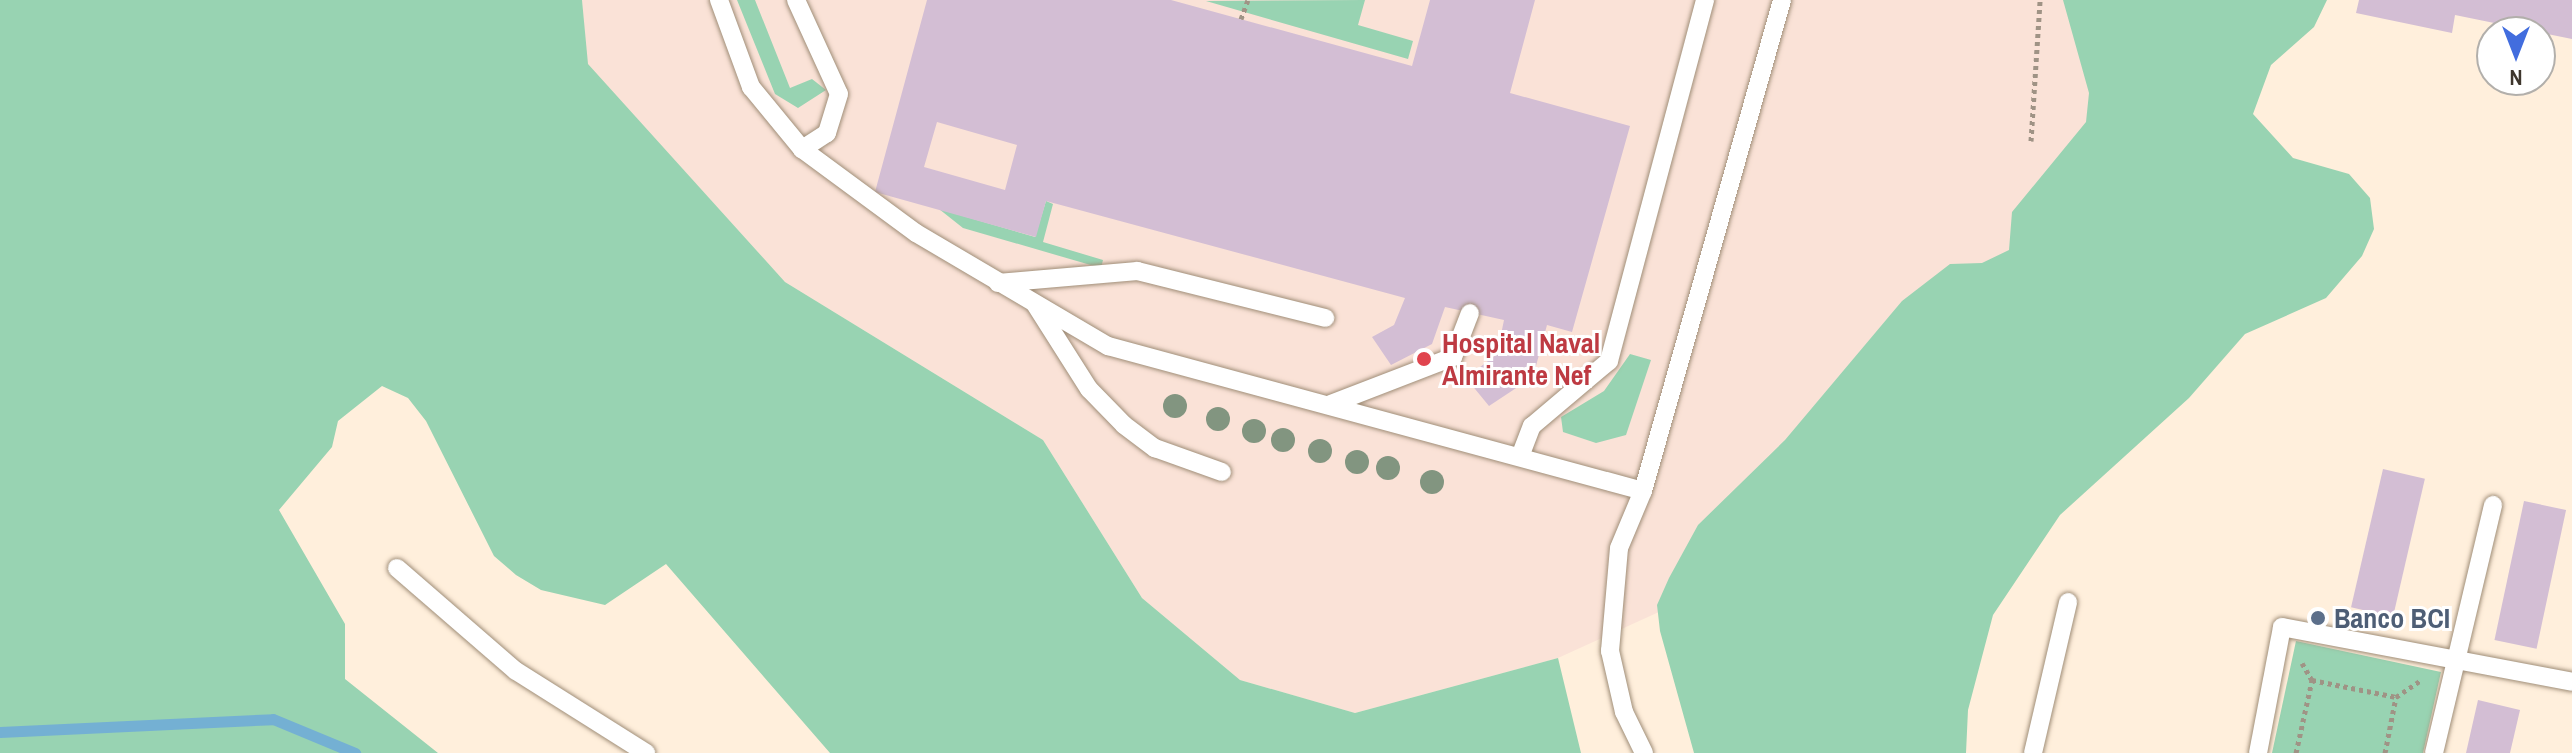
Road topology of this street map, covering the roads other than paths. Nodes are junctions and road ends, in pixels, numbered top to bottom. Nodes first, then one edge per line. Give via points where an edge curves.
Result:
1 (719, 0) edge
2 (796, 0) edge
3 (1705, 0) edge
4 (1782, 0) edge
5 (802, 149) junction
6 (998, 283) junction
7 (1035, 304) junction
8 (1470, 313) dead end
9 (1325, 318) dead end
10 (1331, 404) junction
11 (1521, 454) junction
12 (1222, 472) dead end
13 (1643, 491) junction
14 (2493, 505) dead end
15 (397, 568) dead end
16 (2068, 602) dead end
17 (2458, 657) junction
18 (2572, 682) edge
19 (646, 753) edge
20 (1644, 753) edge
21 (2033, 753) edge
22 (2258, 753) edge
23 (2434, 753) edge

1 - 5 lane via 751,87
2 - 5 lane via 839,94 827,133
3 - 11 lane via 1609,361 1532,426
4 - 13 lane
5 - 6 lane
6 - 7 lane
6 - 9 lane via 1137,271
7 - 10 lane via 1108,346
7 - 12 lane via 1089,389 1124,425 1155,448
8 - 10 lane via 1453,357
10 - 11 lane
11 - 13 lane
13 - 20 lane via 1619,548 1608,618 1615,684
14 - 17 lane
15 - 19 lane via 516,671
16 - 21 lane
17 - 18 lane
17 - 22 lane via 2282,627
17 - 23 lane

